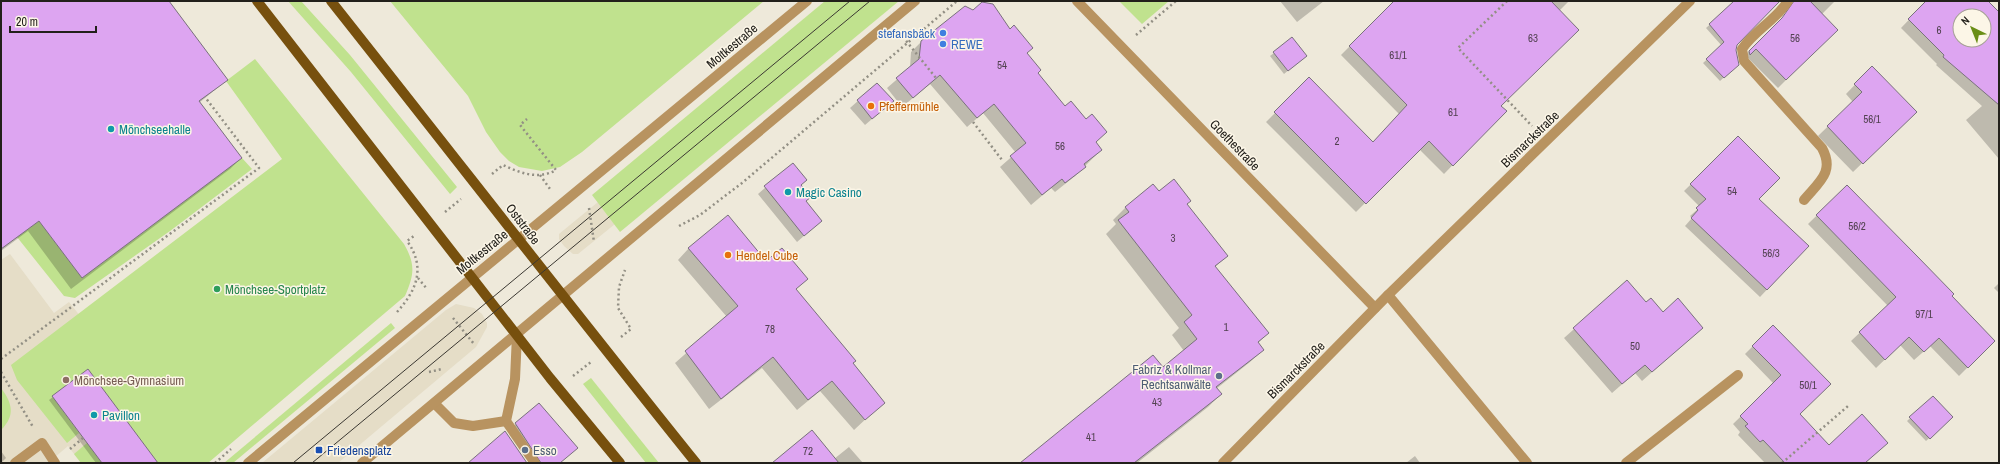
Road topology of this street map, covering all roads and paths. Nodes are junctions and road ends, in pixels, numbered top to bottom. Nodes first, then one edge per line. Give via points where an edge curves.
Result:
1 (257, 1) edge
2 (331, 1) edge
3 (806, 1) edge
4 (915, 1) edge
5 (957, 1) edge
6 (1076, 1) edge
7 (1176, 1) edge
8 (1507, 1) edge
9 (1690, 1) edge
10 (1788, 1) edge
11 (890, 22) junction
12 (908, 42) junction
13 (1122, 47) junction
14 (936, 78) dead end
15 (205, 97) dead end
16 (527, 119) dead end
17 (973, 122) dead end
18 (1546, 141) junction
19 (1002, 160) dead end
20 (478, 186) junction
21 (1804, 200) dead end
22 (561, 204) junction
23 (430, 224) junction
24 (672, 230) dead end
25 (518, 239) junction
26 (619, 247) junction
27 (472, 278) junction
28 (1388, 295) junction
29 (562, 296) junction
30 (1375, 308) junction
31 (395, 313) dead end
32 (517, 335) junction
33 (1, 359) edge
34 (1, 372) edge
35 (1738, 375) dead end
36 (435, 404) junction
37 (1848, 406) dead end
38 (506, 422) junction
39 (83, 438) dead end
40 (42, 443) junction
41 (233, 448) dead end
42 (69, 450) dead end
43 (15, 463) edge
44 (55, 463) edge
45 (215, 463) edge
46 (248, 463) edge
47 (362, 463) edge
48 (536, 463) edge
49 (618, 463) edge
50 (696, 463) edge
51 (1223, 463) edge
52 (1527, 463) edge
53 (1626, 463) edge
54 (1782, 463) edge

1 - 23 main road
2 - 20 main road, Oststraße
3 - 22 street, Moltkestraße
4 - 11 street
5 - 12 path
6 - 13 street, Goethestraße
7 - 13 path
8 - 18 path via 1458,48
9 - 18 street, Bismarckstraße
10 - 21 street via 1748,39 1742,49 1744,61 1822,148 1828,159 1825,175
11 - 12 path
11 - 26 street
12 - 14 path
12 - 24 path via 742,183 700,215
13 - 30 street, Goethestraße
15 - 33 path via 259,168
16 - 20 path via 520,125 556,170 540,175 522,174 503,165
17 - 19 path
18 - 28 street, Bismarckstraße
20 - 23 path
20 - 25 main road, Oststraße
22 - 25 street, Moltkestraße
22 - 26 path via 572,217 589,204 594,244 608,234
23 - 27 main road
23 - 31 path via 407,241 417,258 418,278 409,299
25 - 27 street, Moltkestraße
25 - 29 main road, Oststraße
26 - 29 street
27 - 32 main road
27 - 46 street, Moltkestraße
28 - 30 street, Bismarckstraße
28 - 52 street
29 - 32 street
29 - 50 main road, Oststraße
30 - 51 street, Bismarckstraße
32 - 36 street
32 - 38 street via 514,379
32 - 49 main road
34 - 40 path
35 - 53 street
36 - 38 street via 454,423 473,426
36 - 47 street
37 - 54 path
38 - 48 street
39 - 42 path
40 - 43 street
40 - 44 street
41 - 45 path

